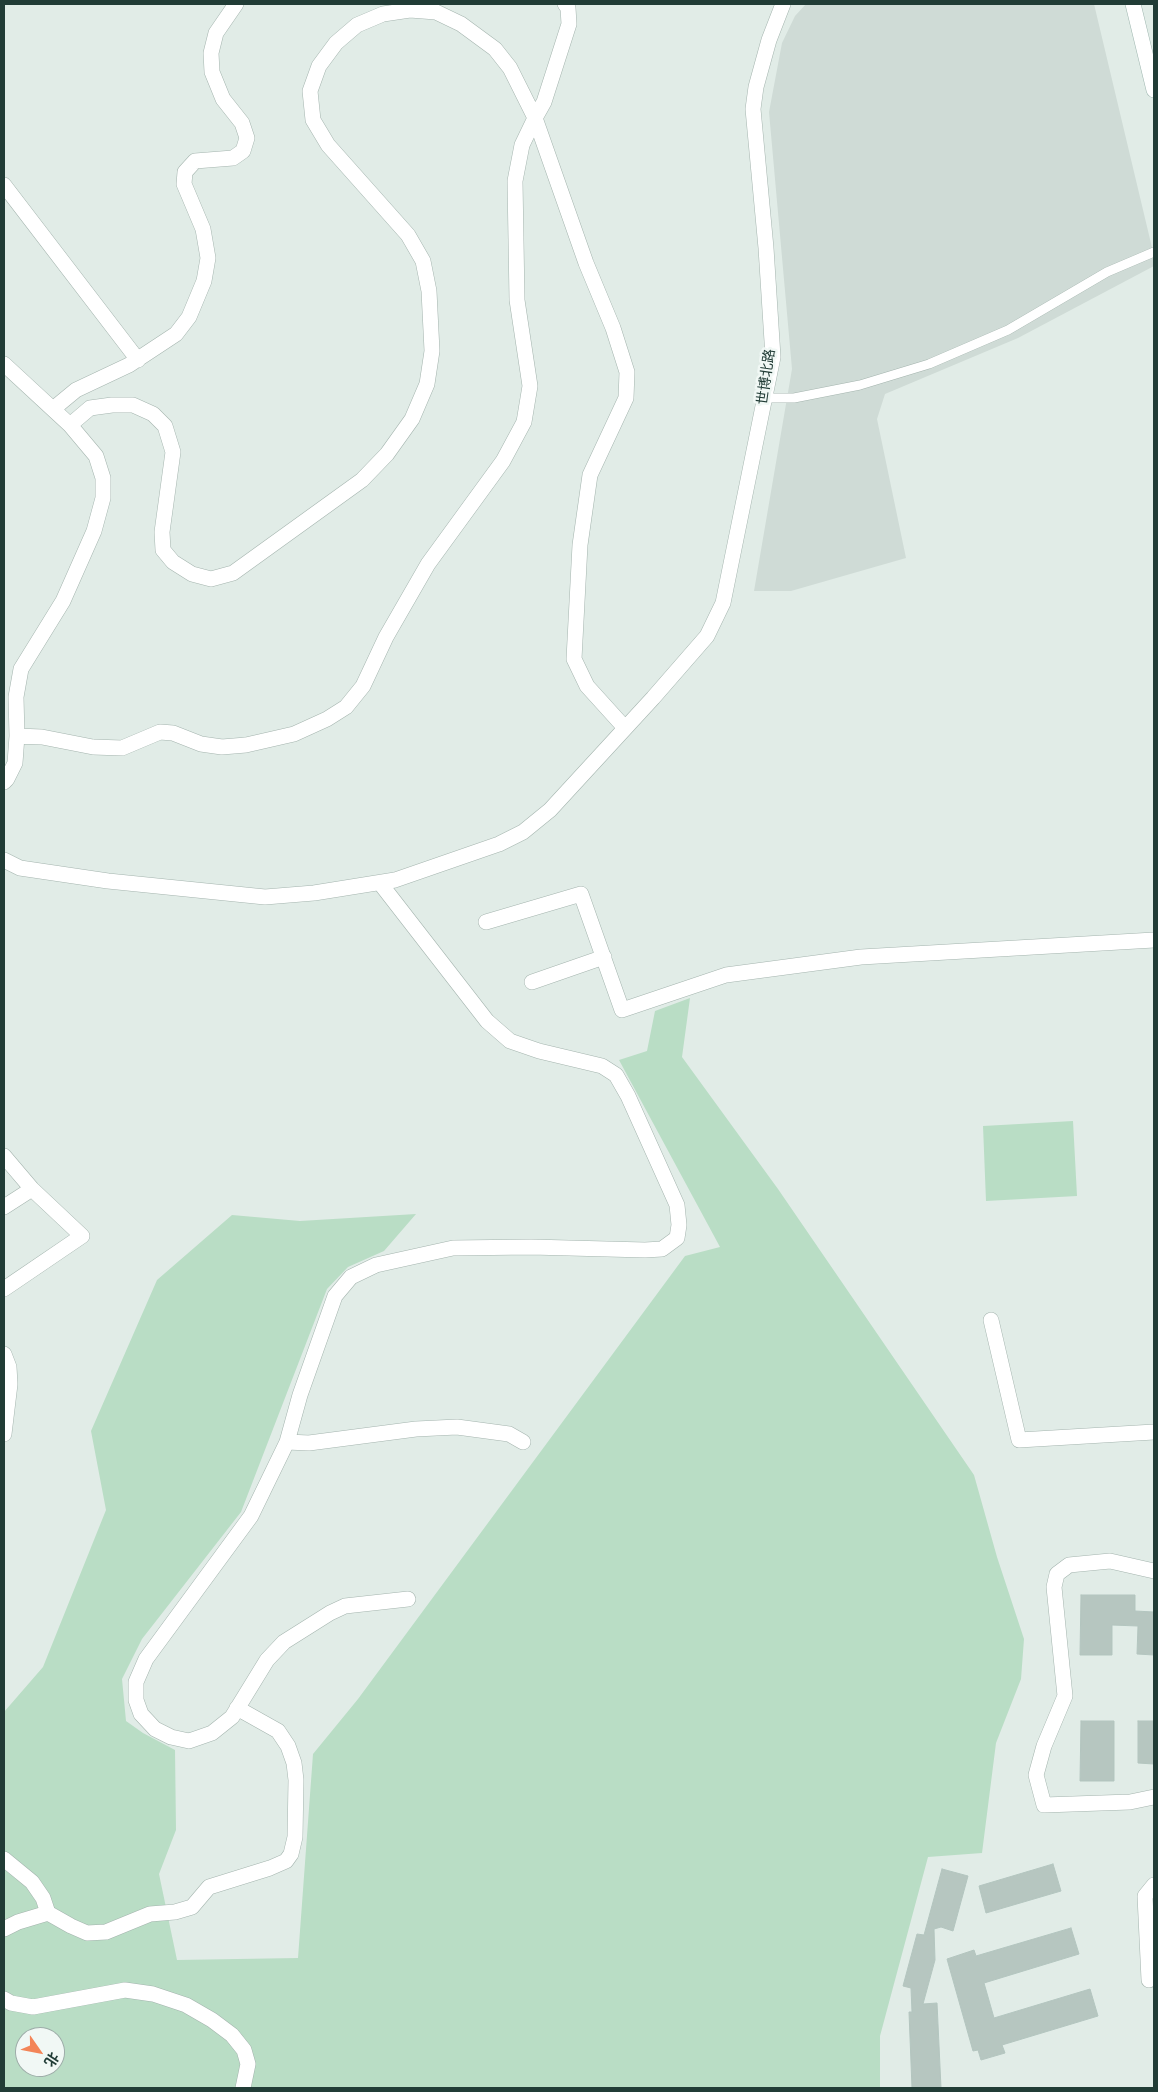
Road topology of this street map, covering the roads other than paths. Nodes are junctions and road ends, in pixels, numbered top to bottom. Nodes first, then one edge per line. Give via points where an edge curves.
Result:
1 (236, 4) edge
2 (565, 4) edge
3 (783, 4) edge
4 (1133, 4) edge
5 (1154, 90) edge
6 (534, 118) junction
7 (4, 185) edge
8 (1154, 252) edge
9 (138, 360) junction
10 (4, 364) edge
11 (765, 398) junction
12 (53, 409) junction
13 (70, 425) junction
14 (625, 728) junction
15 (17, 736) junction
16 (4, 782) edge
17 (4, 860) edge
18 (380, 882) junction
19 (486, 922) dead end
20 (1154, 940) edge
21 (604, 957) junction
22 (532, 982) dead end
23 (4, 1156) edge
24 (32, 1190) junction
25 (4, 1207) edge
26 (4, 1289) edge
27 (992, 1320) dead end
28 (4, 1354) edge
29 (1154, 1432) edge
30 (4, 1434) edge
31 (286, 1442) junction
32 (523, 1442) dead end
33 (1154, 1571) edge
34 (408, 1599) dead end
35 (237, 1708) junction
36 (1154, 1797) edge
37 (4, 1859) edge
38 (1154, 1885) edge
39 (48, 1913) junction
40 (4, 1929) edge
41 (1149, 1980) dead end
42 (4, 1999) edge
43 (242, 2088) edge

1 - 9 street via 216,33 210,53 212,72 223,99 242,123 247,138 243,151 233,158 195,161 185,172 184,184 202,229 208,258 204,281 189,317 176,334
2 - 6 street via 569,24 544,102
3 - 11 street, 世博北路 via 769,40 753,109 774,357
4 - 5 street
6 - 13 street via 510,68 495,49 461,24 436,12 410,10 383,14 358,25 336,43 319,66 310,92 313,120 328,145 408,235 423,261 429,291 432,351 427,384 412,419 387,454 362,480 233,572 211,580 192,574 173,562 163,550 162,532 173,452 165,426 153,414 133,404 112,405 90,408
6 - 14 street via 627,372 626,398 590,475 580,545 574,659 587,686
6 - 15 street via 522,145 515,181 517,300 530,386 524,422 503,462 428,564 362,686 346,706 294,734 246,745 202,744 173,733 160,732 122,748
7 - 9 street
8 - 11 lane via 1108,272 1008,330 929,364 860,385 794,398
9 - 12 street via 76,390
10 - 12 street
11 - 14 street, 世博北路 via 723,603 707,636
12 - 13 street
13 - 15 street via 96,456 103,478 103,498 94,531 63,602 20,669 16,697
14 - 18 street, 世博北路 via 550,810 524,832 499,844 395,880
15 - 16 street via 15,763
17 - 18 street, 世博北路 via 20,868 108,881 265,897
18 - 31 street via 487,1021 510,1041 602,1066 616,1076 677,1205 677,1238 662,1249 645,1250 453,1248 376,1265 351,1277 335,1296
19 - 21 street via 582,894
20 - 21 street via 861,957 726,975 622,1010
21 - 22 street
23 - 24 street
24 - 25 street
24 - 26 street via 82,1236
27 - 29 street via 1019,1440
28 - 30 street via 10,1384
31 - 32 street via 309,1443 457,1427 509,1434
31 - 35 street via 251,1516 146,1659 136,1682 136,1700 141,1714 155,1729 170,1737 189,1741 212,1733 232,1717
33 - 36 street via 1110,1561 1068,1565 1058,1574 1054,1587 1065,1696 1036,1775 1044,1805 1130,1802
34 - 35 street via 345,1606 307,1627 284,1642 266,1660
35 - 39 street via 278,1731 294,1763 295,1837 292,1854 286,1861 209,1887 192,1907 150,1914 106,1932 87,1932
37 - 39 street via 32,1882
38 - 41 street via 1145,1896
39 - 40 street
42 - 43 street via 32,2007 125,1990 153,1994 186,2005 232,2035 244,2050 248,2064

